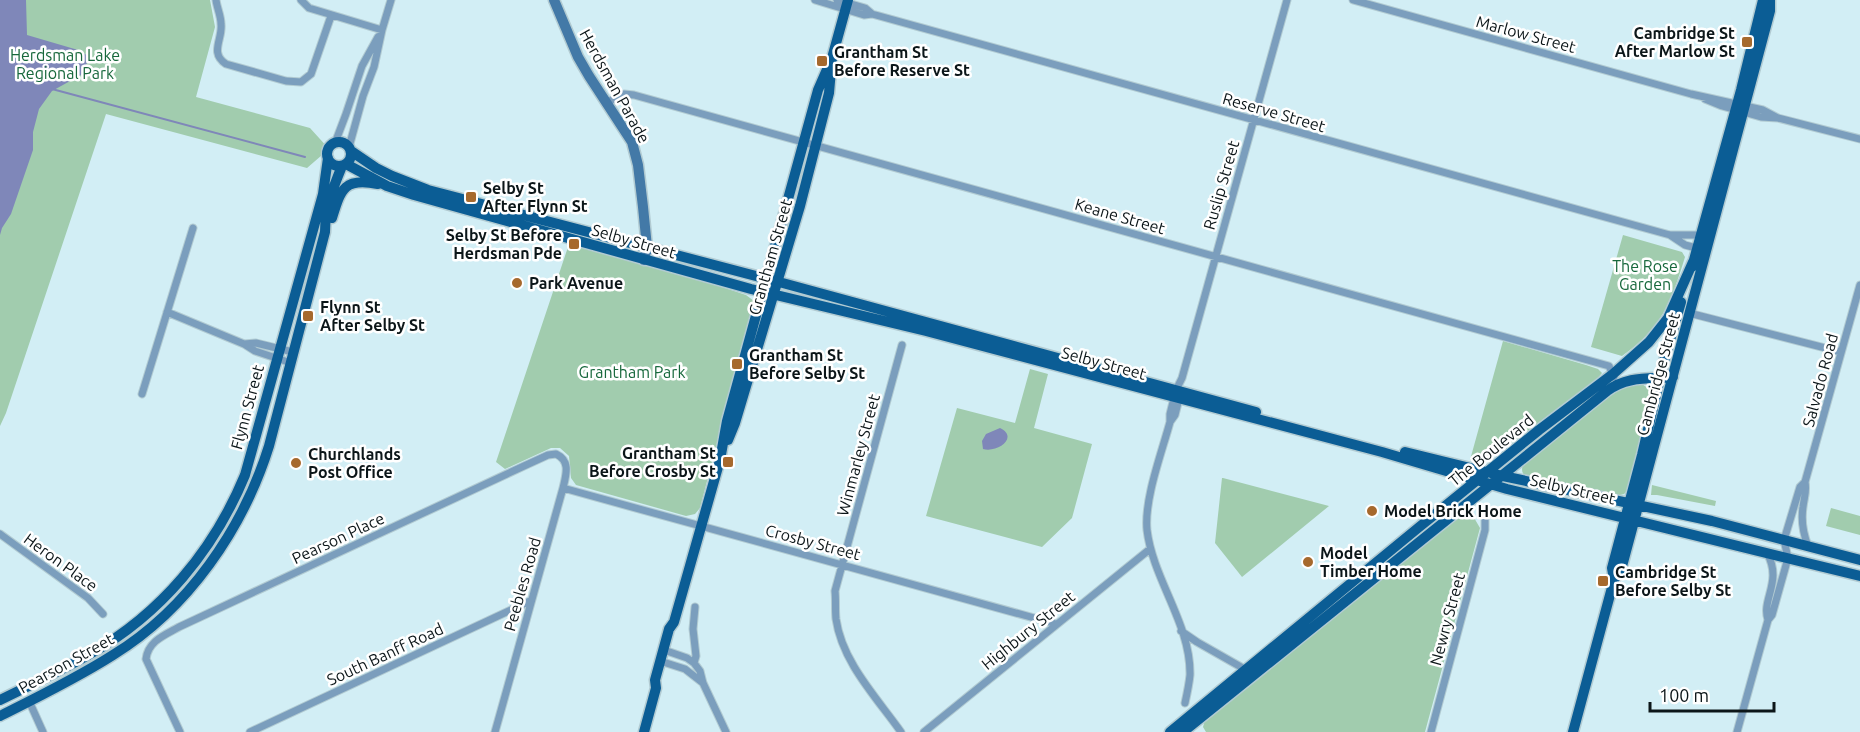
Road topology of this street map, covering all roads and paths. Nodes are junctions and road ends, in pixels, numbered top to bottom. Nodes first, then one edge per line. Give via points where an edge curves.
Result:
1 (216, 0) edge
2 (301, 0) edge
3 (391, 0) edge
4 (554, 0) edge
5 (815, 0) edge
6 (1287, 0) edge
7 (1353, 0) edge
8 (1763, 0) edge
9 (1770, 0) edge
10 (844, 3) edge
11 (331, 16) junction
12 (382, 30) junction
13 (832, 58) junction
14 (606, 103) junction
15 (1740, 108) junction
16 (1253, 120) junction
17 (1860, 139) edge
18 (804, 142) junction
19 (335, 143) junction
20 (816, 146) junction
21 (350, 149) junction
22 (328, 158) junction
23 (344, 165) junction
24 (387, 186) junction
25 (193, 228) dead end
26 (325, 232) junction
27 (1701, 235) junction
28 (1670, 236) junction
29 (647, 247) junction
30 (1701, 250) junction
31 (1215, 256) junction
32 (644, 260) junction
33 (1693, 262) junction
34 (766, 279) junction
35 (779, 282) junction
36 (1860, 285) edge
37 (762, 292) junction
38 (775, 295) junction
39 (167, 312) junction
40 (1689, 313) junction
41 (902, 345) dead end
42 (1841, 352) junction
43 (277, 353) junction
44 (292, 357) junction
45 (1673, 377) junction
46 (1659, 378) junction
47 (1615, 379) junction
48 (142, 394) dead end
49 (1177, 395) junction
50 (274, 426) junction
51 (252, 449) junction
52 (548, 455) joint
53 (720, 460) junction
54 (1487, 472) junction
55 (1503, 476) junction
56 (1477, 480) junction
57 (1805, 482) junction
58 (1492, 484) junction
59 (563, 488) junction
60 (1634, 504) junction
61 (1485, 513) dead end
62 (1630, 518) junction
63 (701, 525) junction
64 (0, 534) edge
65 (1784, 540) junction
66 (1808, 546) junction
67 (1150, 549) junction
68 (1766, 552) junction
69 (1788, 558) junction
70 (1860, 560) edge
71 (842, 564) junction
72 (1860, 576) edge
73 (530, 601) junction
74 (695, 607) dead end
75 (103, 614) dead end
76 (1768, 620) junction
77 (1056, 624) junction
78 (128, 629) joint
79 (1181, 631) junction
80 (144, 633) joint
81 (665, 657) junction
82 (694, 663) junction
83 (1248, 671) junction
84 (703, 683) junction
85 (0, 700) edge
86 (29, 702) junction
87 (1185, 703) dead end
88 (0, 716) edge
89 (1188, 728) edge
90 (43, 732) edge
91 (180, 732) edge
92 (250, 732) edge
93 (495, 732) edge
94 (644, 732) edge
95 (726, 732) edge
96 (901, 732) edge
97 (924, 732) edge
98 (1170, 732) edge
99 (1431, 732) edge
100 (1573, 732) edge
101 (1737, 732) edge

1 - 11 street via 222,26 216,50 221,60 286,81 301,82 311,74
2 - 11 street via 309,8
3 - 12 street
4 - 14 main road, Herdsman Parade via 578,57
5 - 10 street, Reserve Street
6 - 16 street, Ruslip Street
7 - 15 street, Marlow Street
8 - 15 main road, Cambridge Street
9 - 15 main road, Cambridge Street
10 - 13 main road, Grantham Street
10 - 16 street, Reserve Street via 864,15 872,14
11 - 12 street
12 - 19 street via 362,66
12 - 21 street
13 - 18 main road, Grantham Street via 818,90
13 - 20 main road, Grantham Street via 829,93
14 - 18 street, Keane Street via 629,94
14 - 29 main road, Herdsman Parade via 635,152
15 - 17 street, Marlow Street via 1763,110 1778,118
15 - 27 main road, Cambridge Street
15 - 30 main road, Cambridge Street
16 - 28 street, Reserve Street
16 - 31 street, Ruslip Street
18 - 20 street, Keane Street
18 - 34 main road, Grantham Street
19 - 21 main road via 343,142
19 - 22 main road via 328,150
20 - 31 street, Keane Street
20 - 35 main road, Grantham Street
21 - 23 main road via 351,158
21 - 29 main road, Selby Street via 382,171 428,190
22 - 23 main road via 335,165
22 - 43 main road, Flynn Street via 323,194
23 - 24 main road, Selby Street
23 - 26 main road, Flynn Street via 329,198
24 - 26 main road via 361,181 348,184
24 - 32 main road, Selby Street
25 - 39 street
26 - 44 main road, Flynn Street
27 - 28 street, Reserve Street
27 - 30 main road, Cambridge Street
28 - 30 street, Reserve Street
29 - 32 main road, Herdsman Parade
29 - 34 main road, Selby Street
30 - 33 main road, Cambridge Street
30 - 40 main road, Cambridge Street
31 - 47 street, Keane Street via 1609,366
31 - 49 street, Ruslip Street
32 - 37 main road, Selby Street
33 - 46 main road, Cambridge Street
33 - 47 main road, The Boulevard via 1668,318
34 - 35 main road, Selby Street
34 - 37 main road, Grantham Street
35 - 38 main road, Grantham Street
35 - 49 main road, Selby Street
36 - 42 street, Salvado Road
37 - 38 main road, Selby Street
37 - 53 main road, Grantham Street
38 - 49 main road, Selby Street
38 - 53 main road, Grantham Street
39 - 43 street via 255,351
39 - 48 street
40 - 42 street
40 - 45 main road, Cambridge Street
41 - 71 street, Winmarley Street
42 - 57 street, Salvado Road
43 - 44 street
43 - 51 main road, Flynn Street
44 - 50 main road, Flynn Street
45 - 46 main road, The Boulevard
45 - 60 main road, Cambridge Street
46 - 47 main road, The Boulevard
46 - 60 main road, Cambridge Street
47 - 54 main road, The Boulevard via 1539,430
47 - 55 main road, The Boulevard
49 - 54 main road, Selby Street
49 - 56 main road, Selby Street
49 - 67 street, Ruslip Street via 1175,415 1148,502
50 - 51 main road via 265,430
50 - 80 main road, Flynn Street via 261,472 233,529 182,598
51 - 78 main road, Flynn Street via 235,499 208,546 168,595
52 - 59 street, Peebles Road via 556,454 567,466
52 - 91 street, Pearson Place via 179,627 153,643 147,653 147,664
53 - 63 main road, Grantham Street
54 - 55 main road, Selby Street
54 - 56 main road, The Boulevard
55 - 58 main road, The Boulevard
55 - 60 main road, Selby Street
56 - 58 main road, Selby Street
56 - 83 main road, The Boulevard
57 - 65 street, Salvado Road
57 - 66 street, Salvado Road via 1802,518
58 - 62 main road, Selby Street
58 - 83 main road, The Boulevard
59 - 63 street, Crosby Street
59 - 73 street, Peebles Road
60 - 62 main road, Cambridge Street
60 - 65 main road, Selby Street
61 - 99 street, Newry Street via 1485,530
62 - 68 main road, Selby Street
62 - 100 main road, Cambridge Street via 1612,568 1614,580
63 - 71 street, Crosby Street
63 - 81 main road, Grantham Street via 669,629
64 - 75 street, Heron Place via 88,598
65 - 66 main road, Selby Street
65 - 69 street, Salvado Road
66 - 70 main road, Selby Street
67 - 77 street, Highbury Street
67 - 79 street, Ruslip Street
68 - 69 main road, Selby Street
68 - 76 street, Salvado Road via 1774,582
69 - 72 main road, Selby Street
69 - 76 street, Salvado Road
71 - 77 street, Crosby Street
71 - 96 street, Winmarley Street via 835,591 836,620 844,649
73 - 92 street, South Banff Road
73 - 93 street, Peebles Road
74 - 82 street
76 - 101 street, Salvado Road
77 - 97 street, Highbury Street
78 - 85 main road, Pearson Street via 90,654
79 - 83 street
79 - 87 street, Ruslip Street via 1190,676
80 - 86 main road, Pearson Street via 114,655
81 - 82 street
81 - 84 street
81 - 94 main road, Grantham Street via 655,680
82 - 84 street
83 - 89 main road, The Boulevard
84 - 95 street
86 - 88 main road, Pearson Street
86 - 90 street
89 - 98 main road, The Boulevard

